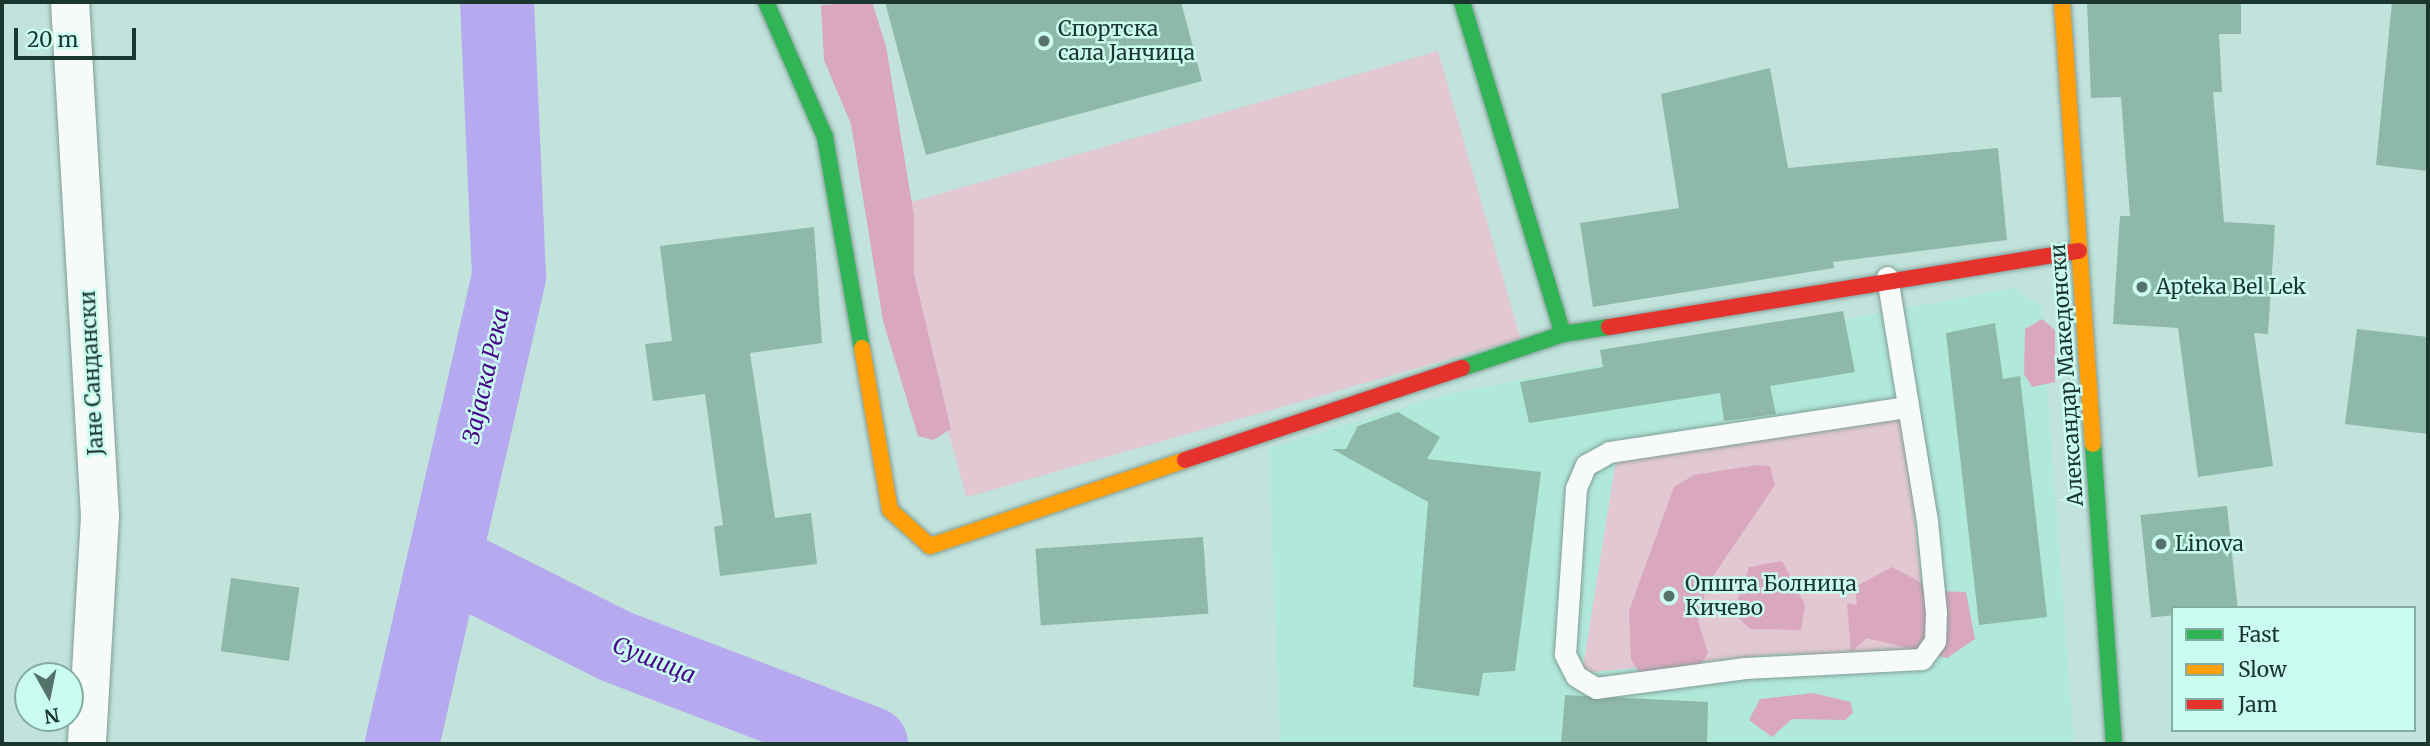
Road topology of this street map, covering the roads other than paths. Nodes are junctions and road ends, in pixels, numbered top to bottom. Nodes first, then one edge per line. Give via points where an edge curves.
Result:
1 (69, 2) edge
2 (766, 2) edge
3 (1462, 2) edge
4 (2062, 2) edge
5 (2079, 251) junction
6 (1887, 277) junction
7 (1563, 334) junction
8 (1907, 407) junction
9 (87, 744) edge
10 (2114, 744) edge

1 - 9 street, Јане Сандански via 100,516
2 - 7 street via 825,137 890,510 930,546
3 - 7 street
4 - 5 street, Александар Македонски
5 - 6 street
5 - 10 street, Александар Македонски
6 - 7 street
6 - 8 lane
8 - 8 lane via 1937,613 1935,641 1922,659 1745,668 1596,688 1576,676 1565,654 1576,488 1586,465 1609,453

